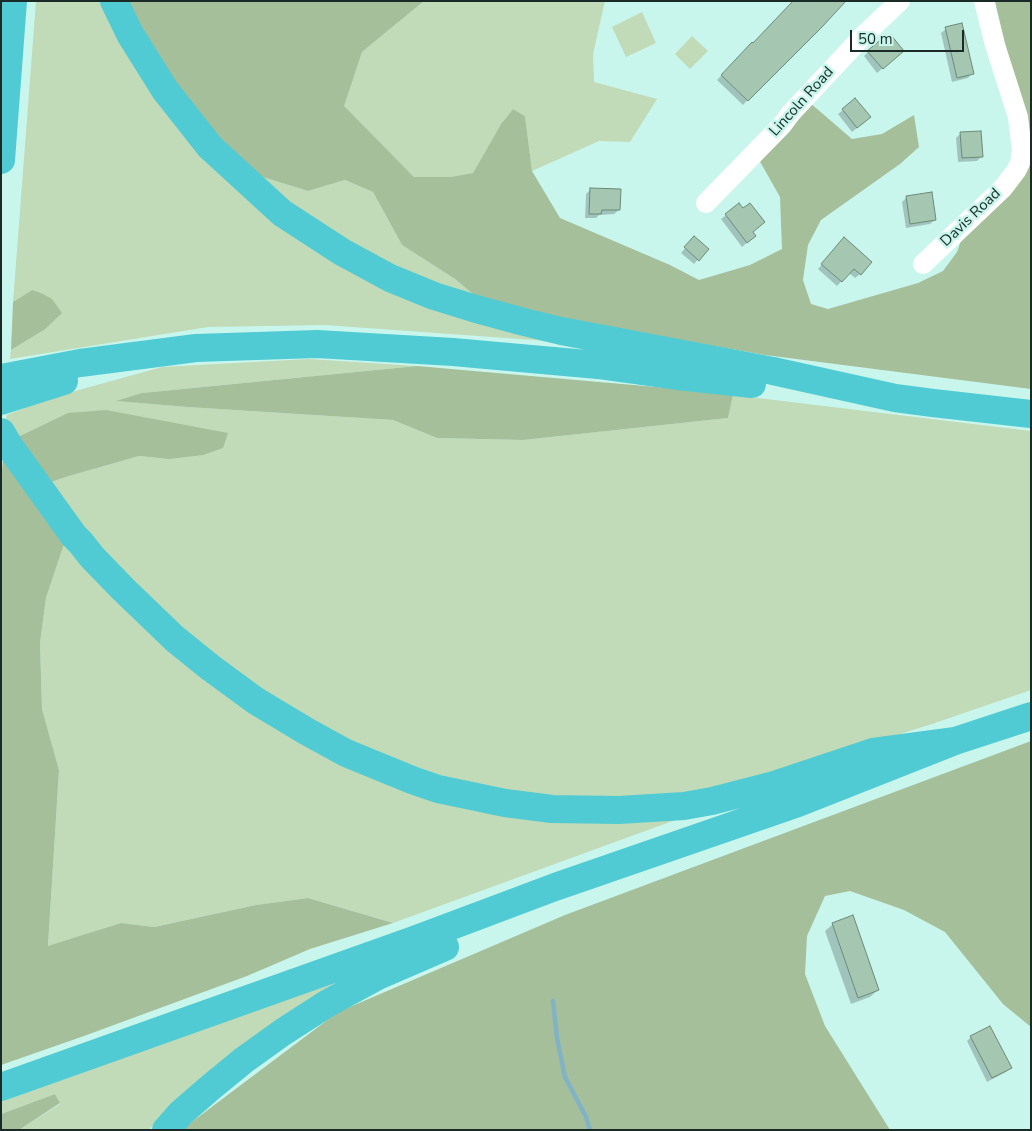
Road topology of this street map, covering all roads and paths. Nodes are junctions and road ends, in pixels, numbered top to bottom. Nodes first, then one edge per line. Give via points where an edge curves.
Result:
1 (14, 1) edge
2 (114, 1) edge
3 (900, 1) edge
4 (984, 1) edge
5 (1, 160) edge
6 (706, 203) dead end
7 (923, 264) dead end
8 (154, 353) junction
9 (1, 378) edge
10 (895, 398) junction
11 (1, 401) edge
12 (1031, 414) edge
13 (1, 432) edge
14 (1031, 716) edge
15 (955, 742) junction
16 (598, 872) junction
17 (1, 1087) edge
18 (166, 1130) edge

1 - 5 highway
2 - 10 highway via 130,34 165,90 210,147 282,213 390,278 434,296 524,322
3 - 6 street, Lincoln Road
4 - 7 street, Davis Road via 1019,125 1020,163 1003,188
8 - 9 highway
8 - 10 highway via 210,347 317,344 443,351
8 - 11 highway
10 - 12 highway
13 - 15 highway via 92,557 172,636 211,668 256,701 346,753 438,789 552,809 619,810 684,806 774,785 873,752
14 - 15 highway
15 - 16 highway via 798,803
16 - 17 highway
16 - 18 highway via 522,916 378,976 328,1003 244,1060

